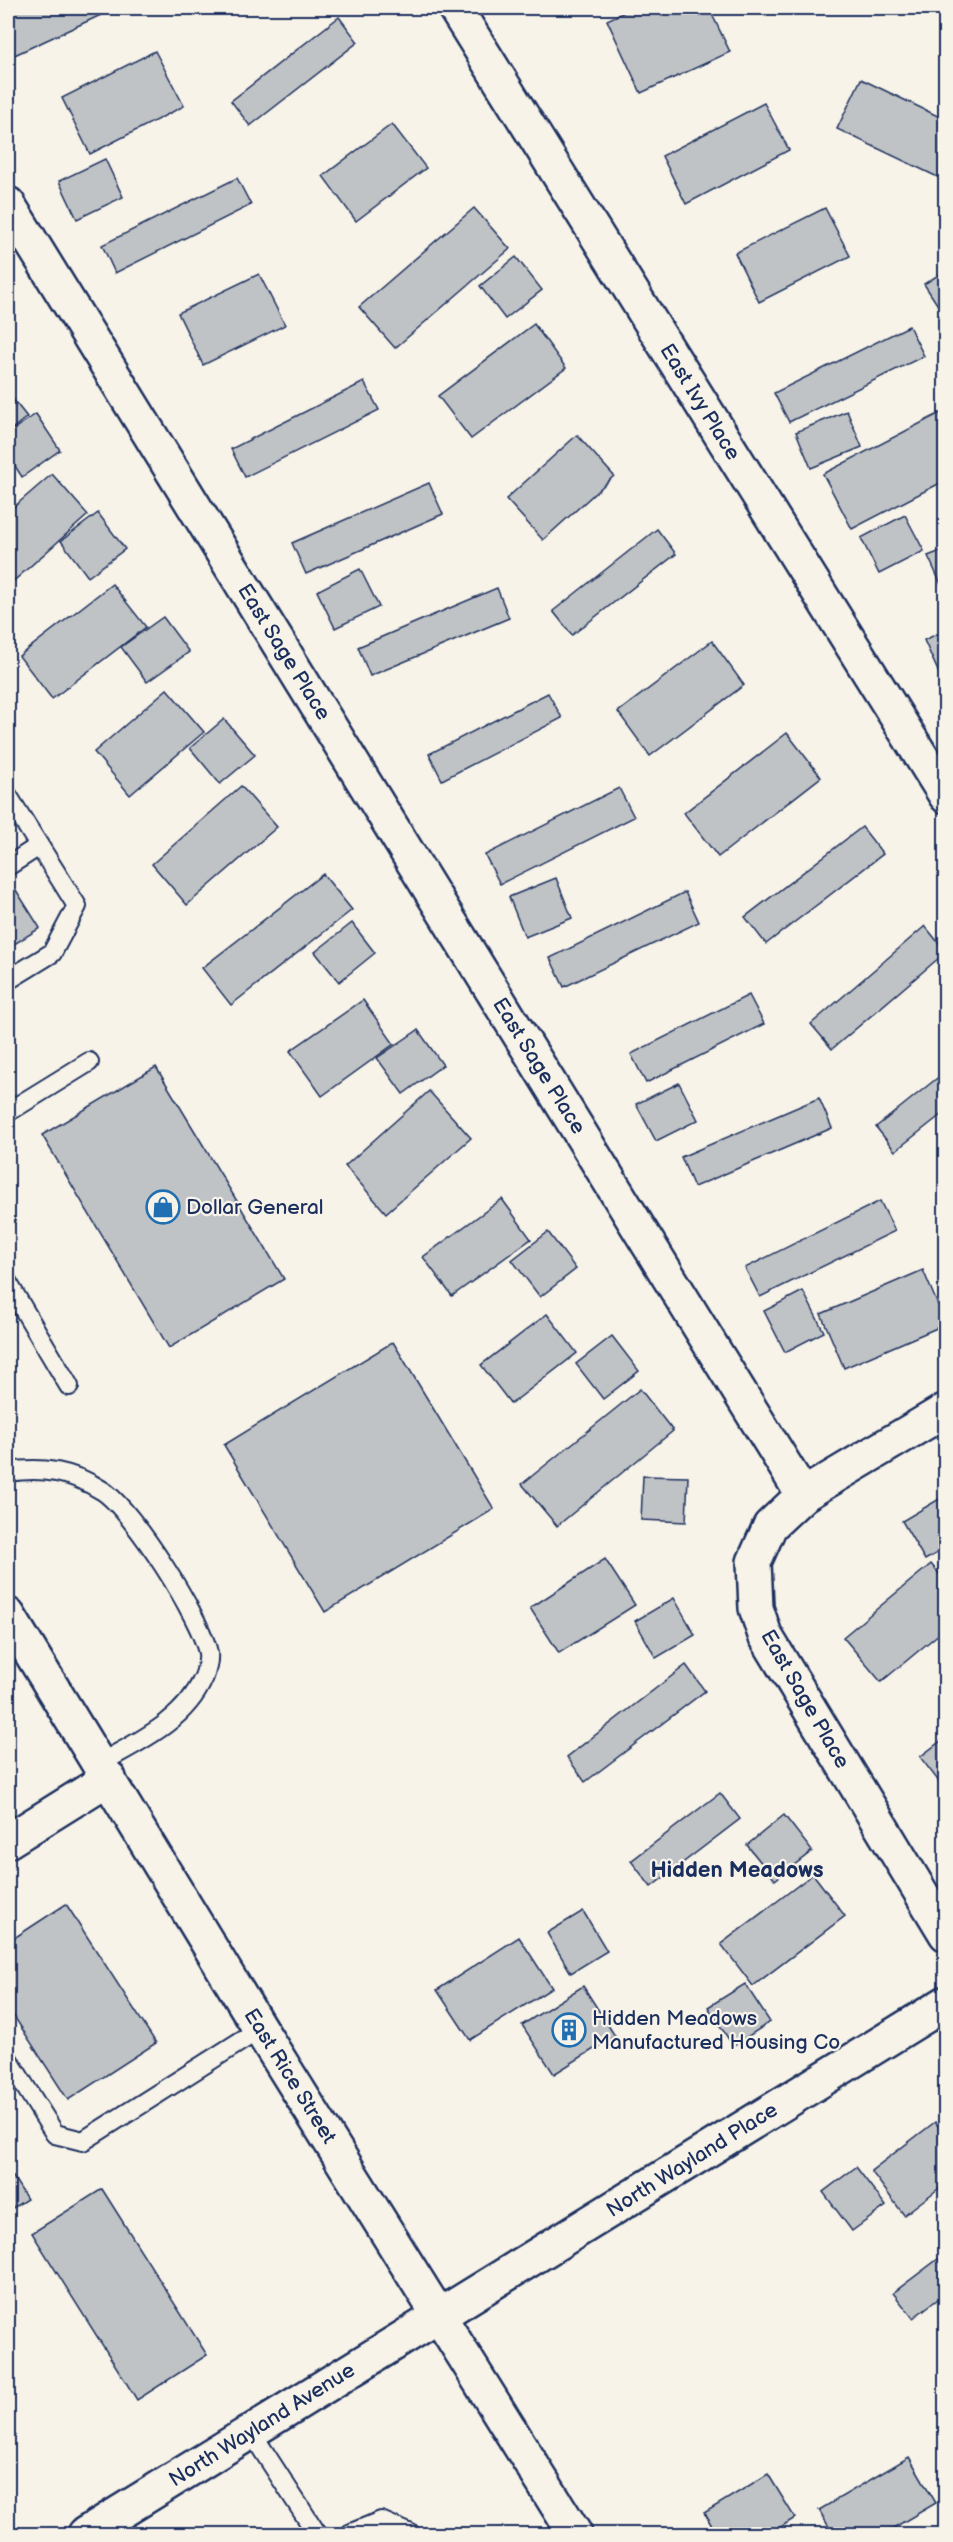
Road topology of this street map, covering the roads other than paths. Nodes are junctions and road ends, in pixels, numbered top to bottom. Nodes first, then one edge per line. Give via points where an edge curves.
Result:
1 (455, 8) edge
2 (8, 204) edge
3 (8, 796) edge
4 (945, 796) edge
5 (39, 846) junction
6 (8, 866) edge
7 (8, 980) edge
8 (89, 1062) dead end
9 (8, 1112) edge
10 (8, 1283) edge
11 (69, 1386) dead end
12 (945, 1410) edge
13 (8, 1472) edge
14 (803, 1495) junction
15 (8, 1615) edge
16 (104, 1771) junction
17 (8, 1841) edge
18 (945, 1934) edge
19 (945, 2003) edge
20 (260, 2029) junction
21 (8, 2059) edge
22 (439, 2316) junction
23 (251, 2432) junction
24 (84, 2535) edge
25 (317, 2535) edge
26 (350, 2535) edge
27 (411, 2535) edge
28 (575, 2535) edge

1 - 4 street, East Ivy Place
2 - 14 street, East Sage Place
3 - 5 lane
5 - 6 lane
5 - 7 lane via 76,906 52,953
8 - 9 lane
10 - 11 lane
12 - 14 street
13 - 16 lane via 52,1470 104,1492 134,1521 200,1625 209,1655 204,1678 188,1705
14 - 18 street, East Sage Place via 770,1526 754,1562 756,1608 765,1635
15 - 16 street, East Rice Street
16 - 17 street
16 - 20 street, East Rice Street
19 - 22 street, North Wayland Place
20 - 21 lane via 83,2141 55,2134
20 - 22 street, East Rice Street
22 - 23 street, North Wayland Avenue
22 - 28 street, East Rice Street
23 - 24 street, North Wayland Avenue
23 - 25 lane
26 - 27 lane via 381,2521

